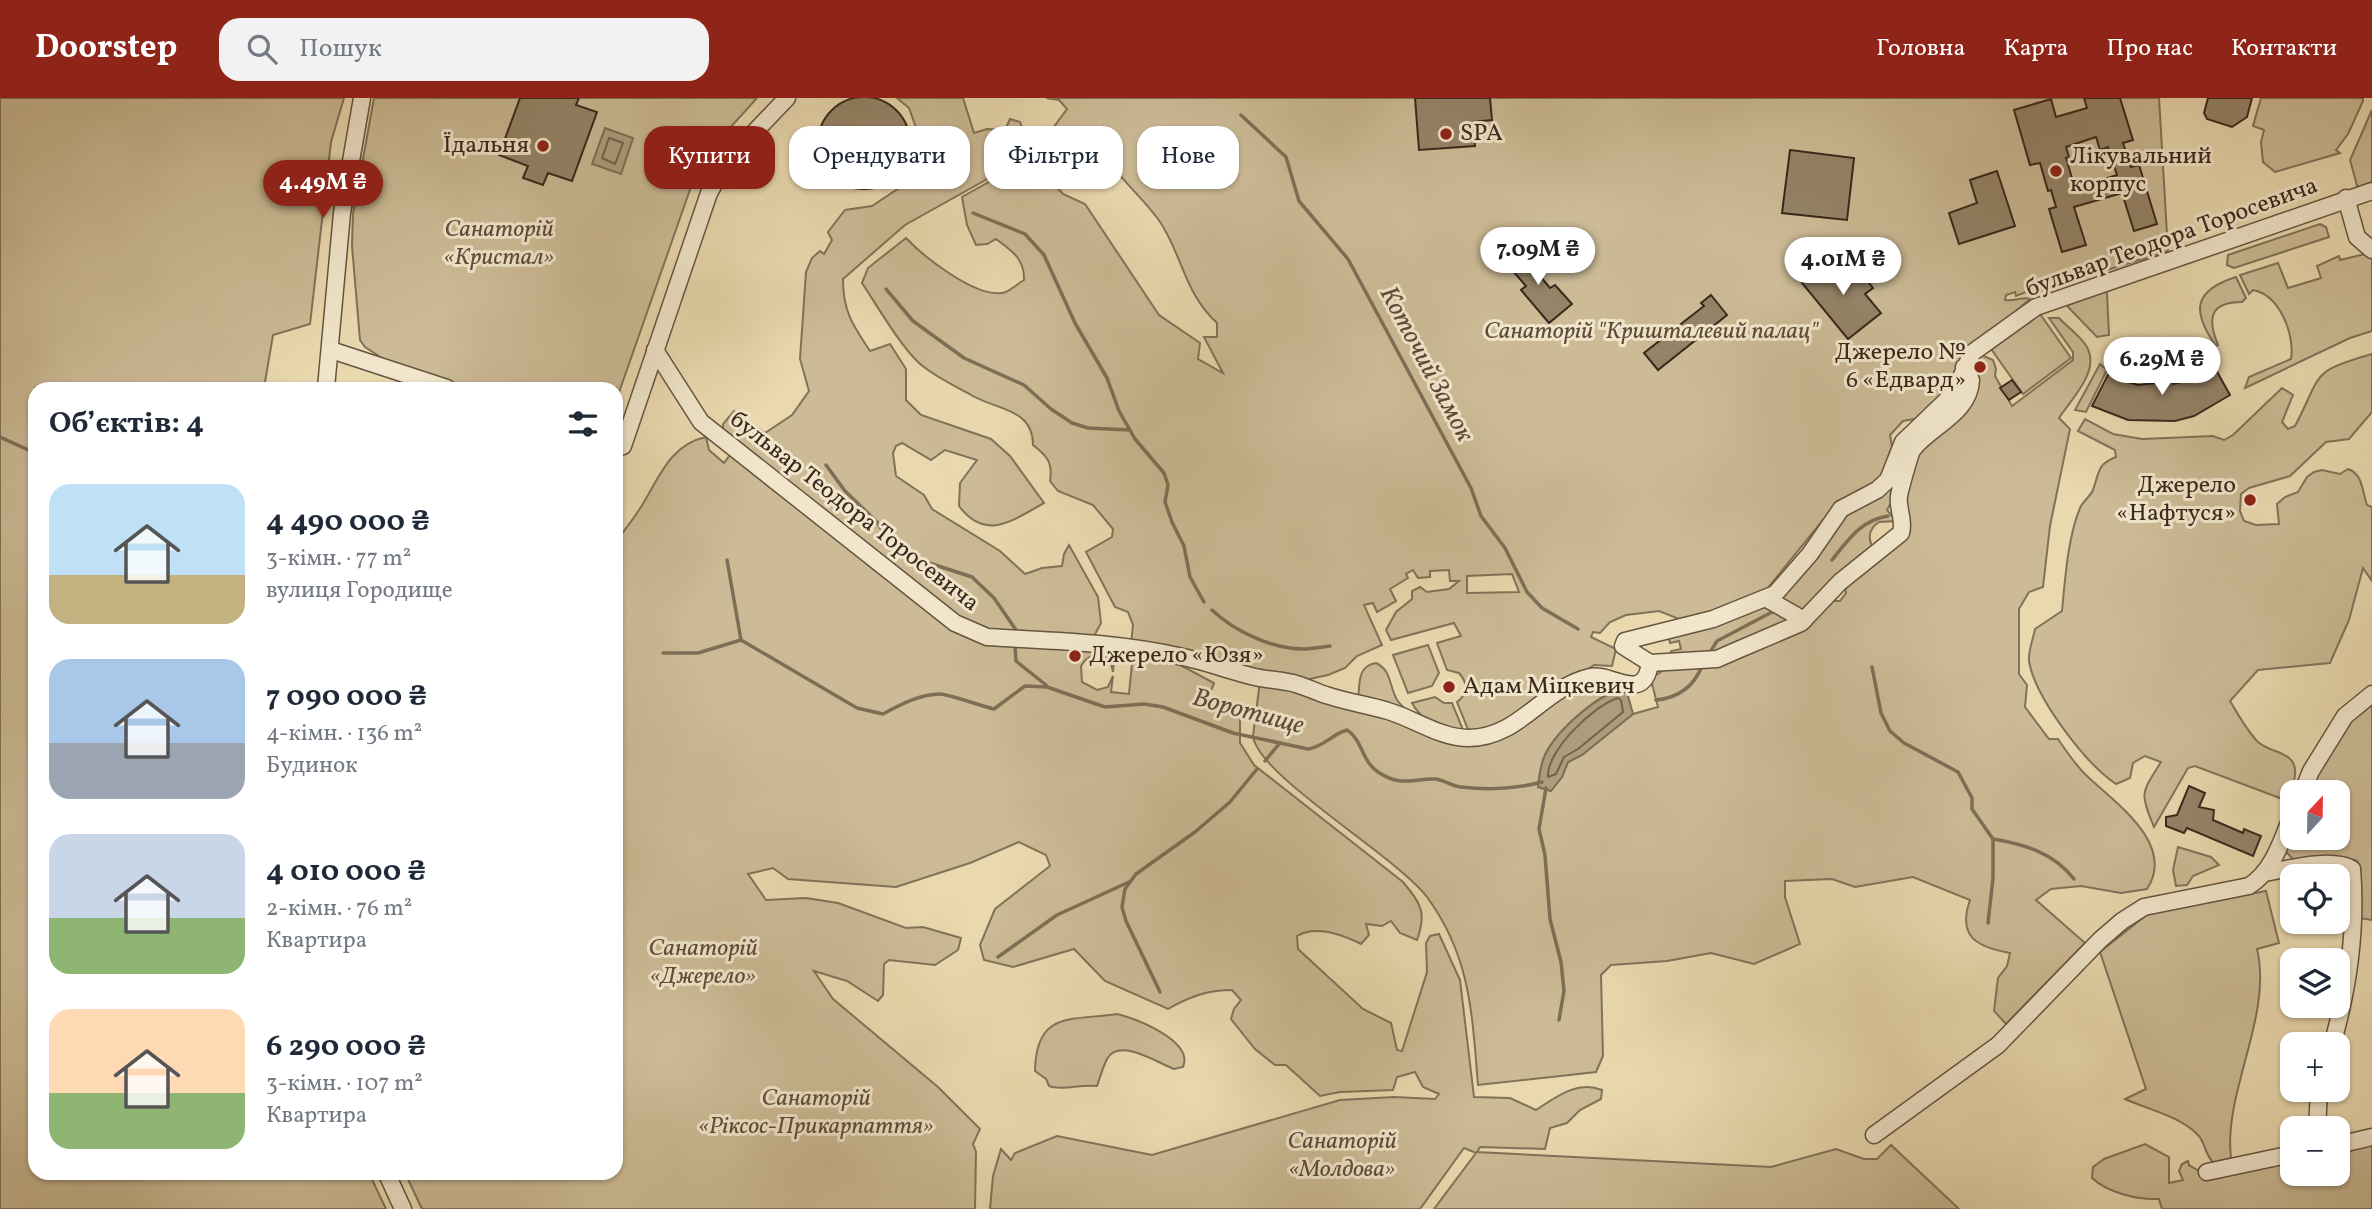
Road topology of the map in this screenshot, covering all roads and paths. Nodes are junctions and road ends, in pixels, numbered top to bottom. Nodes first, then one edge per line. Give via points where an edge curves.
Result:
1 (362, 98) edge
2 (787, 98) edge
3 (2372, 191) edge
4 (2346, 198) junction
5 (2372, 250) edge
6 (331, 350) junction
7 (655, 350) junction
8 (1964, 366) junction
9 (327, 382) edge
10 (429, 382) edge
11 (623, 436) edge
12 (1767, 599) junction
13 (1804, 620) junction
14 (1650, 663) junction
15 (2372, 694) edge
16 (2307, 780) edge
17 (2280, 841) edge
18 (2265, 873) junction
19 (2336, 1032) edge
20 (1874, 1135) dead end
21 (2372, 1137) edge
22 (2350, 1142) edge
23 (2280, 1157) edge
24 (2207, 1172) dead end
25 (390, 1180) edge
26 (403, 1209) edge

1 - 6 street via 341,214
2 - 7 street via 717,176
3 - 4 street, бульвар Теодора Торосевича
4 - 5 street via 2357,237
4 - 8 street, бульвар Теодора Торосевича via 2040,305 1972,353
6 - 9 street
6 - 10 street
7 - 11 street
7 - 14 street, бульвар Теодора Торосевича via 701,422 944,615 987,637 1180,656 1297,684 1389,711 1441,733 1469,738 1512,727 1562,688 1590,677 1635,684 1644,679
8 - 12 street, бульвар Теодора Торосевича via 1954,393 1903,442 1888,480 1877,491 1841,509 1810,554
8 - 13 street via 1972,380 1969,392 1950,418 1913,449 1908,460 1898,498 1904,523 1901,533 1840,582
12 - 13 street
12 - 14 street, бульвар Теодора Торосевича via 1623,644
13 - 14 street via 1717,659
15 - 16 street via 2345,716
17 - 18 street
18 - 19 street via 2310,865 2352,869 2354,937
18 - 20 street via 2249,887 2144,907 2123,921 1998,1045
21 - 22 street
23 - 24 street
25 - 26 street

